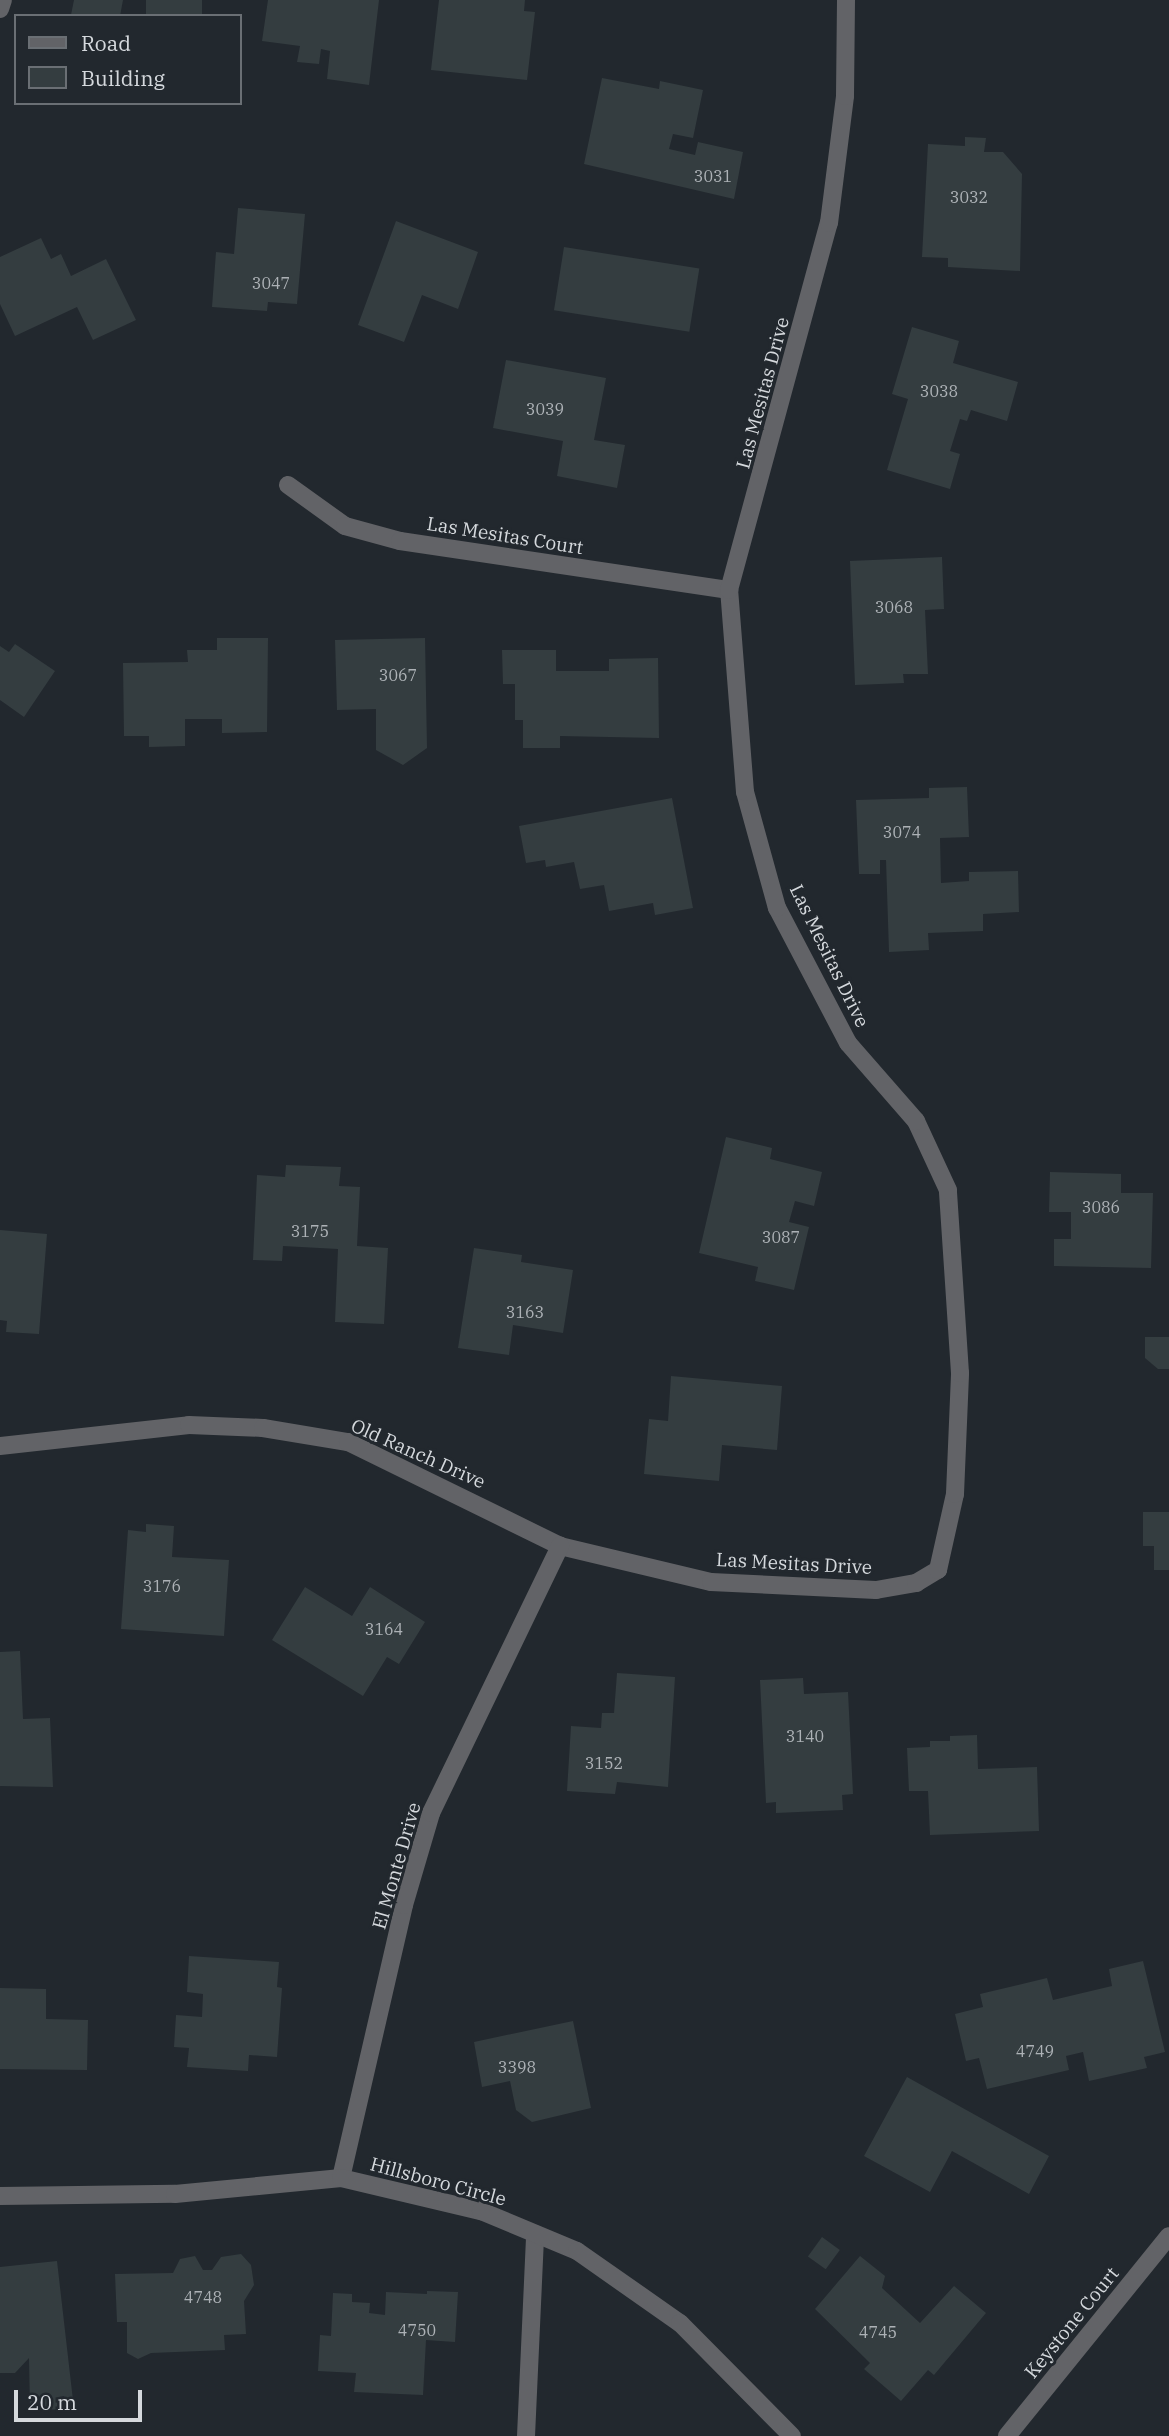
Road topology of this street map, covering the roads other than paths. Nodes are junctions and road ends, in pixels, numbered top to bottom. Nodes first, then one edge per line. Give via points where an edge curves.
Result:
1 (3, 0) edge
2 (845, 0) edge
3 (0, 9) edge
4 (288, 485) dead end
5 (729, 590) junction
6 (0, 1446) edge
7 (560, 1546) junction
8 (341, 2178) junction
9 (0, 2196) edge
10 (534, 2234) junction
11 (1169, 2236) edge
12 (526, 2436) edge
13 (792, 2436) edge
14 (1007, 2436) edge

1 - 3 street
2 - 5 street, Las Mesitas Drive via 845,96 829,223
4 - 5 street, Las Mesitas Court via 345,526 400,541
5 - 7 street, Las Mesitas Drive via 745,792 777,908 848,1043 916,1121 948,1190 960,1373 955,1494 939,1570 916,1583 876,1590 711,1582
6 - 7 street, Old Ranch Drive via 189,1425 263,1428 348,1442
7 - 8 street, El Monte Drive via 431,1813 404,1905
8 - 9 street, Hillsboro Circle via 176,2194
8 - 10 street, Hillsboro Circle via 481,2211
10 - 12 street
10 - 13 street, Hillsboro Circle via 577,2252 680,2323
11 - 14 street, Keystone Court

